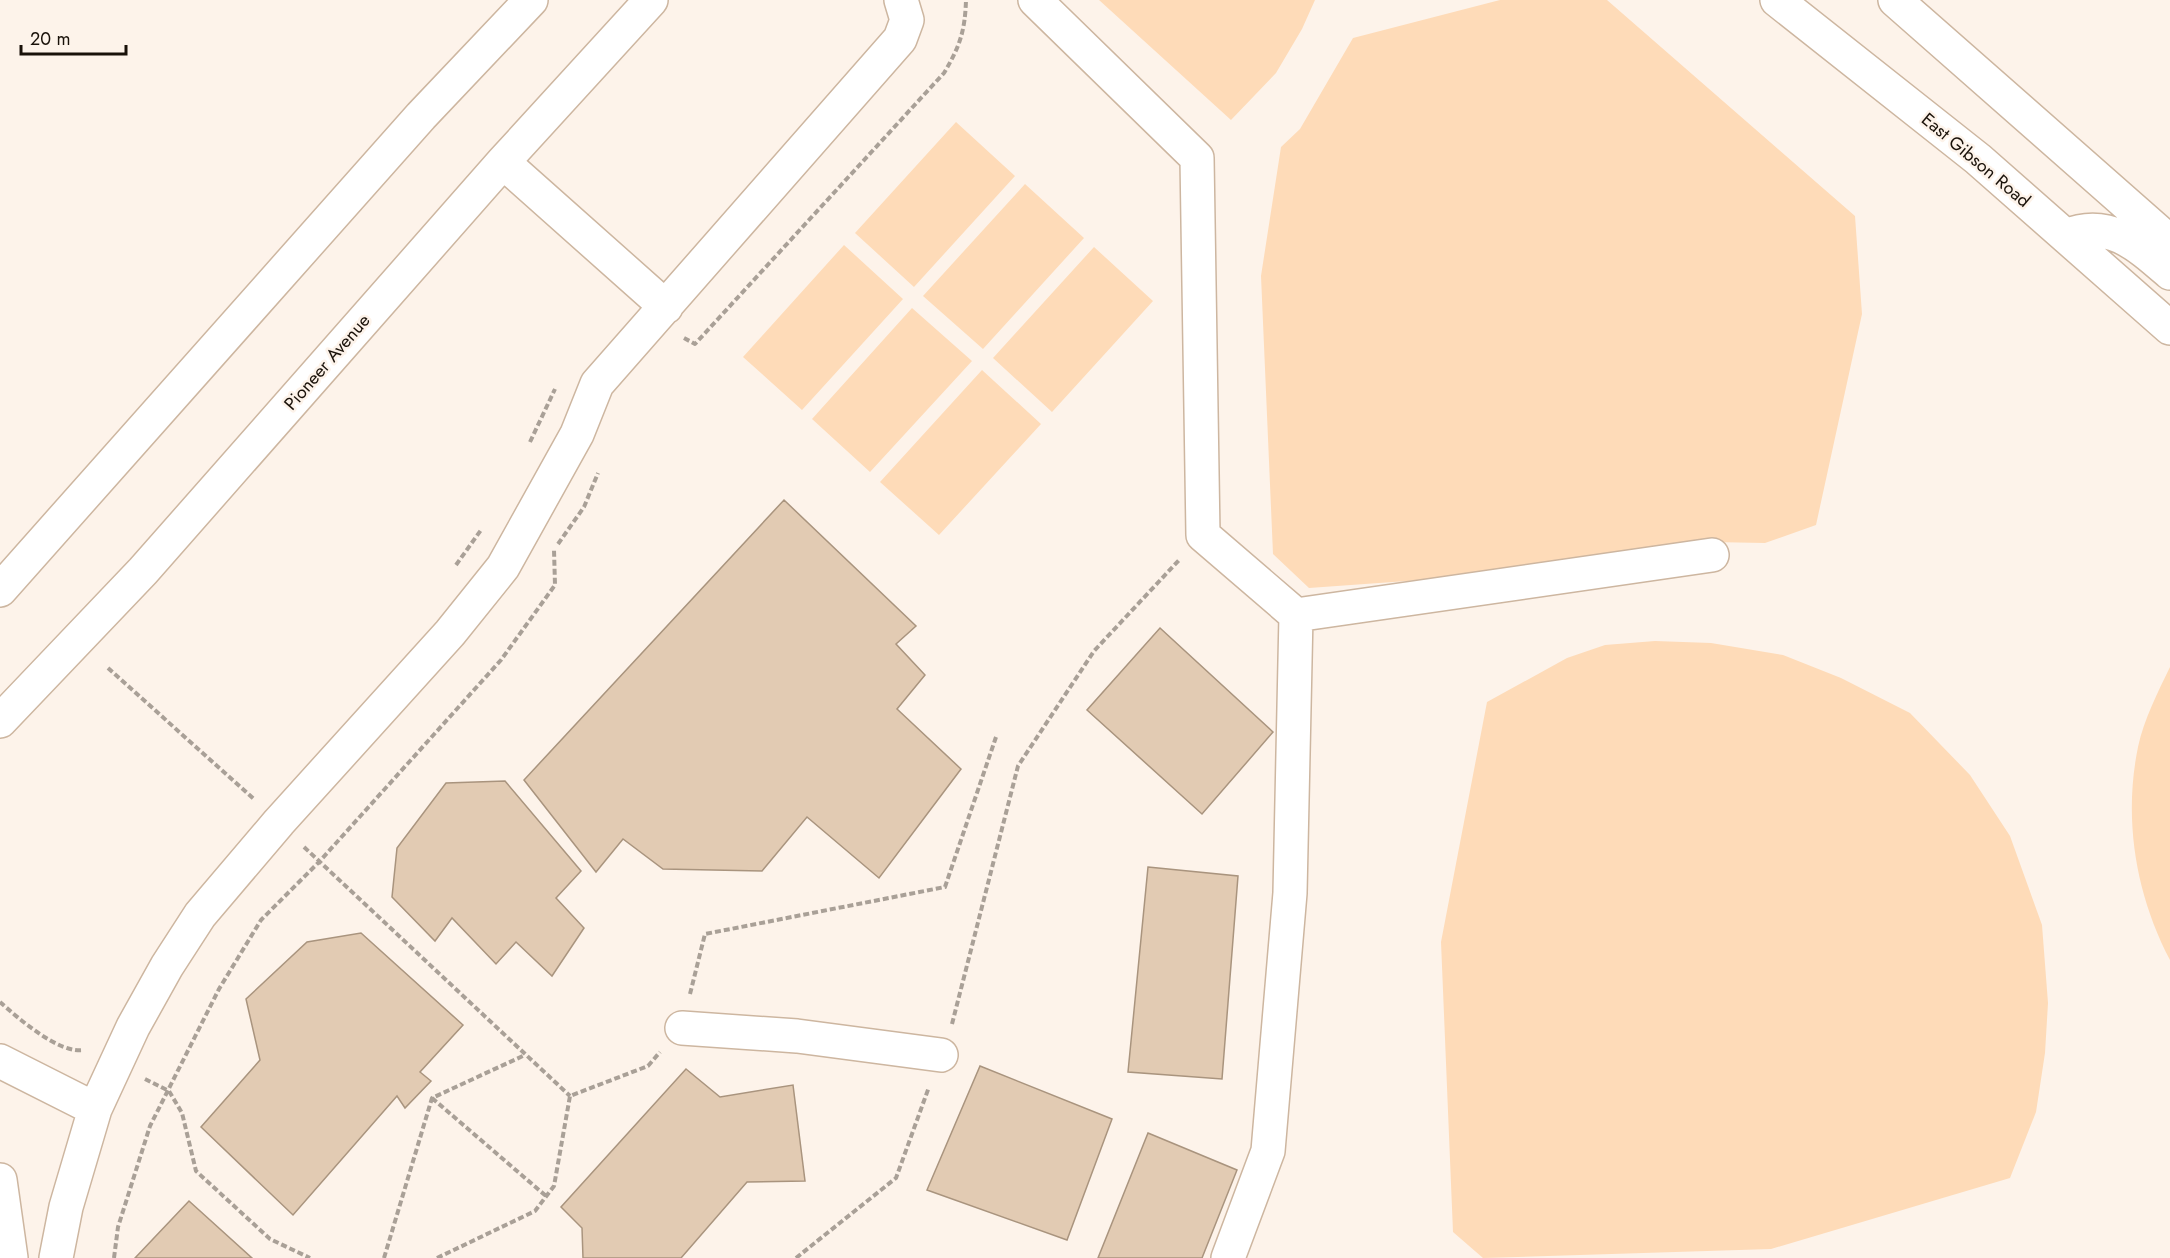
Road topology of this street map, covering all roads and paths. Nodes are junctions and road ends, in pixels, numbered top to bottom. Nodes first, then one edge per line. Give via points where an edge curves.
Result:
1 (531, 0) edge
2 (651, 0) edge
3 (900, 0) edge
4 (966, 0) edge
5 (1035, 0) edge
6 (1777, 0) edge
7 (1895, 0) edge
8 (503, 162) junction
9 (2066, 236) junction
10 (2170, 242) edge
11 (2170, 273) edge
12 (666, 307) junction
13 (2170, 328) edge
14 (695, 344) dead end
15 (559, 382) dead end
16 (526, 451) dead end
17 (602, 463) dead end
18 (487, 521) dead end
19 (1203, 535) junction
20 (1712, 555) dead end
21 (454, 569) dead end
22 (0, 590) edge
23 (1296, 615) junction
24 (108, 668) dead end
25 (0, 722) edge
26 (262, 791) dead end
27 (255, 799) junction
28 (248, 806) dead end
29 (279, 822) junction
30 (319, 862) junction
31 (0, 1002) edge
32 (682, 1028) dead end
33 (88, 1041) dead end
34 (84, 1051) junction
35 (525, 1055) junction
36 (941, 1055) junction
37 (0, 1061) edge
38 (115, 1064) junction
39 (169, 1091) junction
40 (570, 1096) dead end
41 (432, 1098) junction
42 (95, 1109) junction
43 (0, 1180) edge
44 (546, 1196) dead end
45 (11, 1258) edge
46 (56, 1258) edge
47 (114, 1258) edge
48 (310, 1258) edge
49 (384, 1258) edge
50 (796, 1258) edge
51 (1228, 1258) edge

1 - 22 street via 420,116
2 - 8 street, Pioneer Avenue
3 - 12 street via 907,20 900,39
4 - 14 path via 965,28 944,73
5 - 19 street via 1197,158
6 - 9 street, East Gibson Road via 1978,159
7 - 10 street
8 - 12 street
8 - 25 street, Pioneer Avenue via 143,571
9 - 11 street via 2078,231 2104,230 2139,246
9 - 13 street, East Gibson Road
12 - 29 street via 597,384 577,434 503,567 450,633
15 - 16 path
17 - 30 path via 584,507 553,551 555,585 501,660
18 - 21 path
19 - 23 street
19 - 36 path via 1095,651 1018,766
20 - 23 street
23 - 51 street via 1290,893 1268,1151
24 - 27 path
26 - 27 path
27 - 28 path
27 - 29 path
29 - 30 path
29 - 38 street via 200,915 167,966
30 - 35 path
30 - 39 path via 261,920 219,989
31 - 34 path via 28,1027 70,1049
32 - 36 street via 797,1035
33 - 34 path
34 - 38 path
35 - 40 path
35 - 41 path
36 - 50 path via 896,1178
37 - 42 street
38 - 39 path
38 - 42 street
39 - 47 path via 150,1126 118,1227
39 - 48 path via 182,1113 196,1171 270,1239
41 - 44 path
41 - 49 path
42 - 46 street via 66,1207
43 - 45 street

